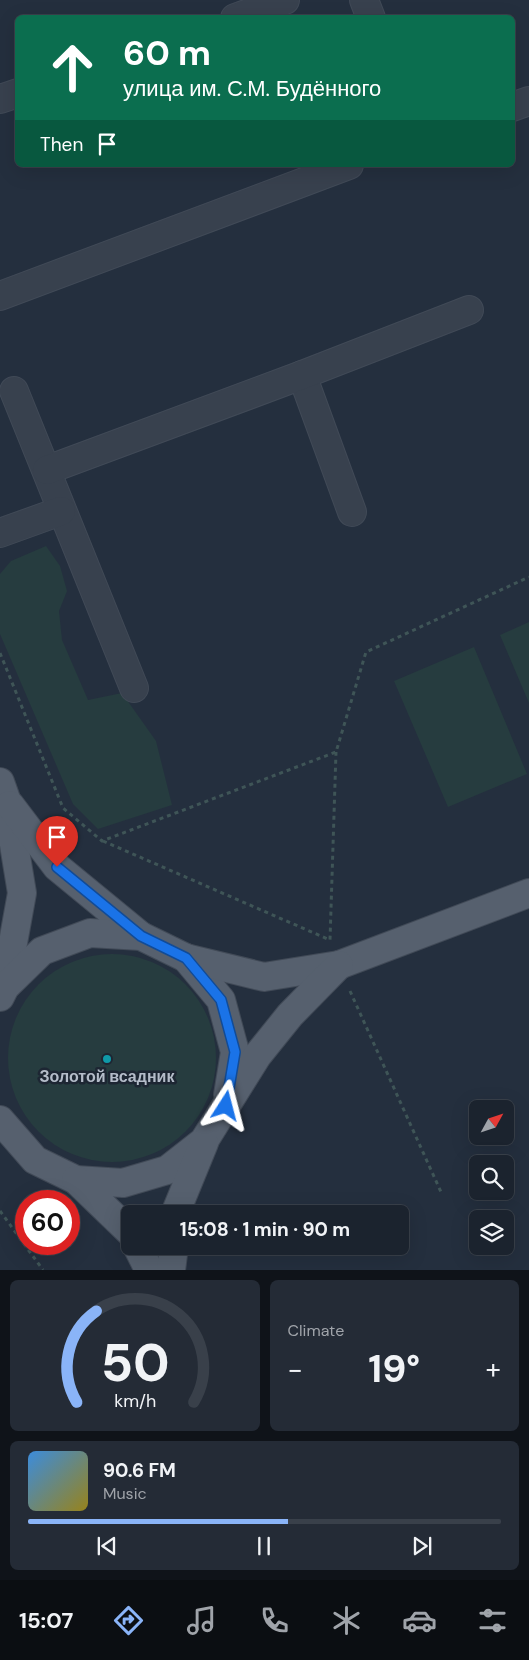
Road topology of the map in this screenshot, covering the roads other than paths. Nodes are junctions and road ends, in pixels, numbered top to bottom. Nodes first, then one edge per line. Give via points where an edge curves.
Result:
1 (285, 0) edge
2 (364, 0) edge
3 (243, 15) edge
4 (370, 15) edge
5 (15, 94) edge
6 (0, 99) edge
7 (529, 101) edge
8 (515, 106) edge
9 (343, 167) edge
10 (0, 296) edge
11 (469, 310) dead end
12 (302, 375) junction
13 (14, 391) dead end
14 (47, 470) junction
15 (61, 511) junction
16 (352, 512) dead end
17 (0, 533) edge
18 (134, 688) dead end
19 (4, 792) edge
20 (529, 893) edge
21 (141, 936) junction
22 (186, 958) junction
23 (340, 965) junction
24 (2, 992) edge
25 (226, 1106) junction
26 (0, 1120) edge
27 (204, 1141) junction
28 (0, 1151) edge
29 (35, 1160) junction
30 (76, 1180) junction
31 (179, 1205) edge
32 (121, 1223) edge
33 (142, 1255) edge
34 (173, 1255) edge
35 (149, 1270) edge
36 (172, 1270) edge

1 - 3 street
2 - 4 street
5 - 6 street
7 - 8 street
9 - 10 street
11 - 12 street
12 - 14 street
12 - 16 street
13 - 14 street
14 - 15 street
15 - 17 street
15 - 18 street
19 - 21 main road via 57,867
19 - 24 main road via 22,893
20 - 23 main road
21 - 22 main road
21 - 24 main road via 90,934 42,951
22 - 23 main road via 264,977
22 - 25 main road via 221,1000 235,1052
23 - 25 main road via 290,1015 257,1056
25 - 27 main road
26 - 29 main road
27 - 30 main road via 167,1170 141,1178 123,1183
27 - 31 main road
28 - 29 main road
29 - 30 main road
30 - 32 main road
33 - 35 main road
34 - 36 main road

